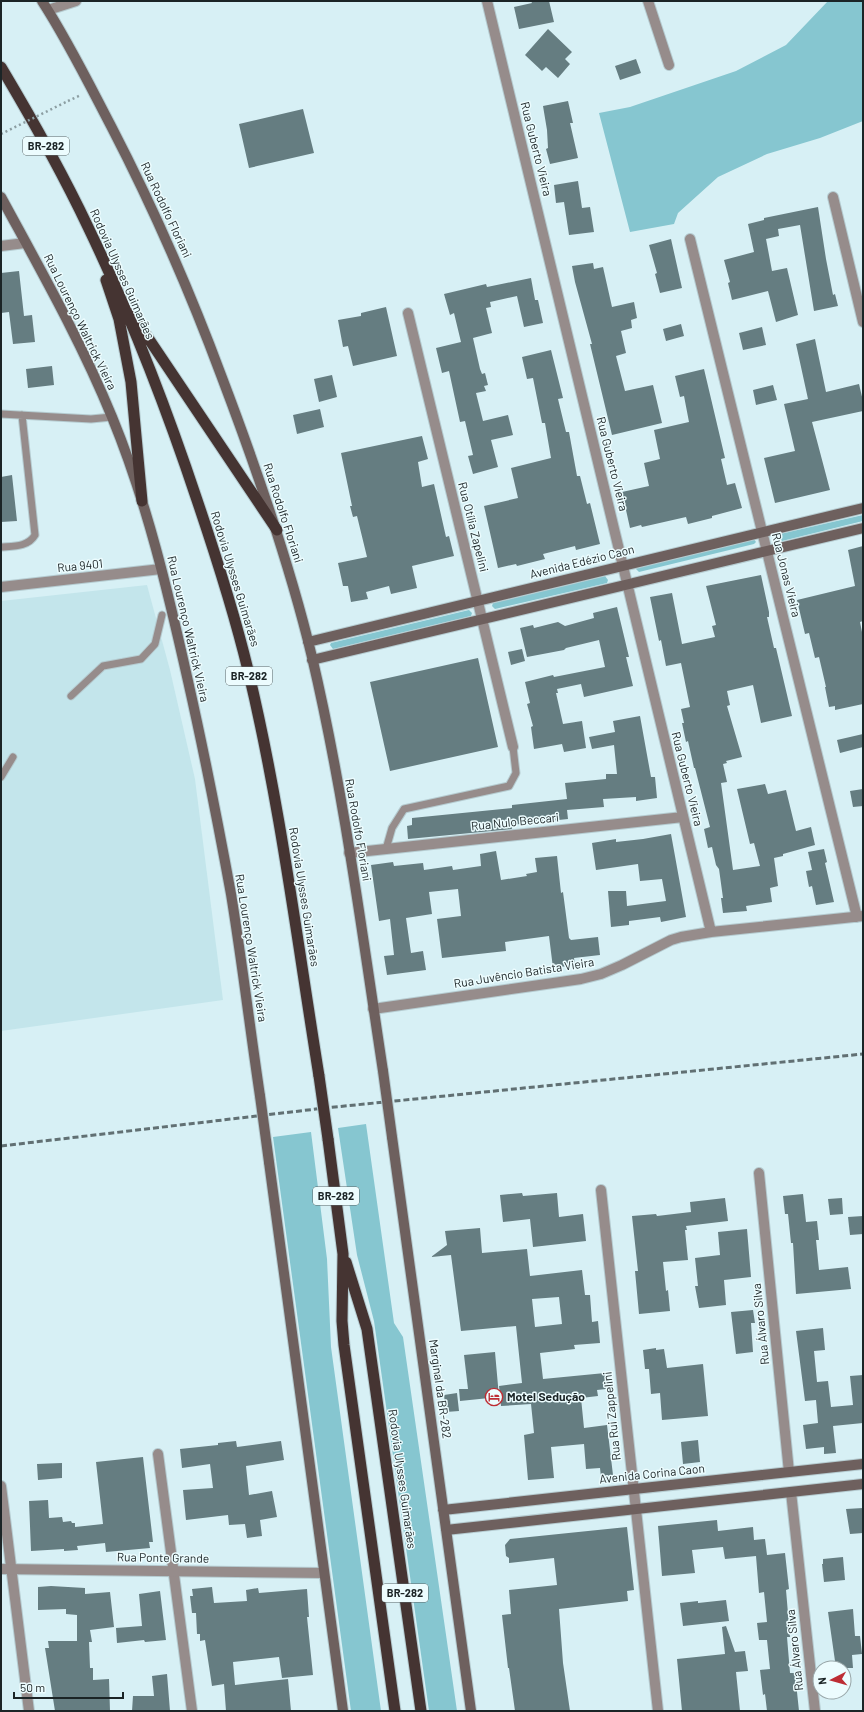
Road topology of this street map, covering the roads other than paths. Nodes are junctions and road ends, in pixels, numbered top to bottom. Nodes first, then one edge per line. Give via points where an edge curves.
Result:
1 (42, 1) edge
2 (76, 1) edge
3 (487, 1) edge
4 (649, 1) edge
5 (48, 10) junction
6 (670, 65) dead end
7 (1, 67) edge
8 (1, 197) edge
9 (833, 197) dead end
10 (88, 226) junction
11 (690, 239) dead end
12 (26, 243) junction
13 (1, 246) edge
14 (119, 293) junction
15 (408, 312) dead end
16 (863, 322) edge
17 (1, 414) edge
18 (22, 415) junction
19 (112, 417) junction
20 (142, 501) junction
21 (863, 508) edge
22 (863, 528) edge
23 (276, 530) junction
24 (762, 532) junction
25 (1, 547) edge
26 (767, 551) junction
27 (623, 566) junction
28 (162, 569) junction
29 (627, 584) junction
30 (1, 587) edge
31 (477, 601) junction
32 (162, 615) dead end
33 (482, 619) junction
34 (308, 642) junction
35 (312, 660) junction
36 (71, 696) dead end
37 (513, 747) joint
38 (13, 757) dead end
39 (1, 777) edge
40 (683, 818) junction
41 (386, 849) junction
42 (349, 853) junction
43 (860, 917) edge
44 (711, 932) junction
45 (373, 1009) junction
46 (383, 1071) joint
47 (759, 1172) dead end
48 (601, 1190) dead end
49 (343, 1254) junction
50 (158, 1454) dead end
51 (863, 1464) edge
52 (789, 1472) junction
53 (863, 1484) edge
54 (1, 1486) edge
55 (634, 1489) junction
56 (791, 1492) junction
57 (636, 1509) junction
58 (443, 1510) junction
59 (446, 1530) junction
60 (1, 1569) edge
61 (12, 1569) junction
62 (174, 1571) junction
63 (324, 1573) junction
64 (29, 1711) edge
65 (192, 1711) edge
66 (343, 1711) edge
67 (395, 1711) edge
68 (422, 1711) edge
69 (471, 1711) edge
70 (658, 1711) edge
71 (815, 1711) edge

1 - 5 main road, Rua Rodolfo Floriani
2 - 5 street
3 - 27 street, Rua Guberto Vieira
4 - 6 street
5 - 23 main road, Rua Rodolfo Floriani via 93,90 162,230 235,410
7 - 10 highway, Rodovia Ulysses Guimarães / BR-282
8 - 12 main road, Rua Lourenço Waltrick Vieira
9 - 16 street
10 - 14 highway, Rodovia Ulysses Guimarães / BR-282
10 - 20 highway via 120,326 131,382
11 - 24 street, Rua Jonas Vieira
12 - 13 street
12 - 19 main road, Rua Lourenço Waltrick Vieira via 69,324
14 - 23 highway
14 - 49 highway, Rodovia Ulysses Guimarães / BR-282, bridge via 158,388 183,458 247,667 278,817 319,1076
15 - 31 street, Rua Otília Zapelini
17 - 18 lane
18 - 19 lane via 91,419
18 - 25 lane via 35,535 31,541 23,545
19 - 20 main road, Rua Lourenço Waltrick Vieira
20 - 28 main road, Rua Lourenço Waltrick Vieira
21 - 24 main road, Avenida Edézio Caon
22 - 26 main road
23 - 34 main road, Rua Rodolfo Floriani
24 - 26 street, Rua Jonas Vieira
24 - 27 main road, Avenida Edézio Caon
26 - 29 main road
26 - 43 street, Rua Jonas Vieira
27 - 29 street, Rua Guberto Vieira
27 - 31 main road, Avenida Edézio Caon
28 - 30 street, Rua 9401
28 - 63 main road, Rua Lourenço Waltrick Vieira, bridge via 202,744 231,896
29 - 33 main road
29 - 40 street, Rua Guberto Vieira
31 - 33 street, Rua Otília Zapelini
31 - 34 main road, Avenida Edézio Caon
32 - 36 lane via 155,644 141,659 103,666
33 - 35 main road
33 - 37 street, Rua Otília Zapelini
34 - 35 main road, Rua Rodolfo Floriani
35 - 42 main road, Rua Rodolfo Floriani
37 - 41 lane via 516,773 510,786 404,809 392,828
38 - 39 lane
40 - 41 street, Rua Nulo Beccari
40 - 44 street, Rua Guberto Vieira
41 - 42 street, Rua Nulo Beccari
42 - 45 main road, Rua Rodolfo Floriani
43 - 44 street, Rua Juvêncio Batista Vieira
44 - 45 street, Rua Juvêncio Batista Vieira via 671,940 622,965 581,979
45 - 46 main road, Rua Rodolfo Floriani
46 - 58 main road, Marginal da BR-282, bridge
47 - 52 street, Rua Álvaro Silva
48 - 55 street, Rua Rui Zappelini
49 - 67 highway, Rodovia Ulysses Guimarães / BR-282 via 344,1345
49 - 68 highway, Rodovia Ulysses Guimarães / BR-282 via 367,1329
50 - 62 street
51 - 52 main road, Avenida Corina Caon
52 - 55 main road, Avenida Corina Caon
53 - 56 main road
54 - 61 street
55 - 57 street, Rua Rui Zappelini
55 - 58 main road, Avenida Corina Caon
56 - 57 main road
56 - 71 street, Rua Álvaro Silva
57 - 59 main road
57 - 70 street, Rua Rui Zappelini
58 - 59 main road, Marginal da BR-282
59 - 69 main road, Marginal da BR-282
60 - 61 street, Rua Ponte Grande
61 - 62 street, Rua Ponte Grande
61 - 64 street
62 - 63 street, Rua Ponte Grande
62 - 65 street
63 - 66 main road

